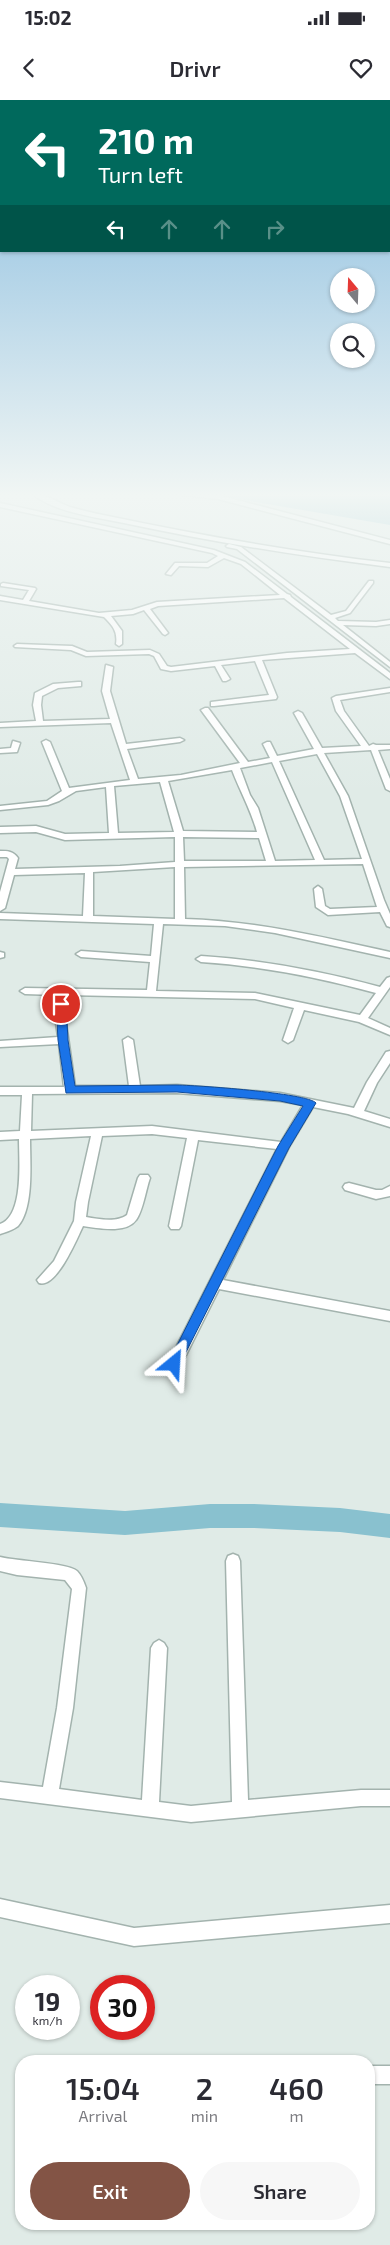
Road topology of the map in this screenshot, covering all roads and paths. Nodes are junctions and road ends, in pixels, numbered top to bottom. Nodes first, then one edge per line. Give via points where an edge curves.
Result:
1 (30, 593) edge
2 (284, 593) edge
3 (297, 593) edge
4 (362, 593) edge
5 (288, 596) junction
6 (0, 598) edge
7 (25, 602) junction
8 (145, 607) junction
9 (106, 615) junction
10 (329, 618) junction
11 (390, 622) edge
12 (337, 623) junction
13 (348, 632) junction
14 (165, 633) dead end
15 (336, 634) junction
16 (119, 644) dead end
17 (17, 646) dead end
18 (357, 651) junction
19 (258, 659) junction
20 (217, 664) junction
21 (390, 665) edge
22 (109, 667) dead end
23 (390, 677) edge
24 (226, 679) dead end
25 (78, 684) dead end
26 (390, 690) edge
27 (214, 704) dead end
28 (205, 710) dead end
29 (298, 713) dead end
30 (114, 721) junction
31 (40, 724) junction
32 (0, 725) edge
33 (180, 740) dead end
34 (16, 742) dead end
35 (46, 742) dead end
36 (267, 744) dead end
37 (369, 746) junction
38 (123, 747) junction
39 (390, 747) edge
40 (318, 750) junction
41 (0, 751) edge
42 (274, 758) junction
43 (245, 764) junction
44 (235, 766) junction
45 (164, 780) junction
46 (135, 782) junction
47 (110, 785) junction
48 (390, 789) edge
49 (66, 791) junction
50 (0, 808) edge
51 (0, 830) edge
52 (179, 834) junction
53 (262, 835) junction
54 (114, 837) junction
55 (0, 854) edge
56 (367, 861) junction
57 (321, 862) junction
58 (179, 864) junction
59 (271, 864) junction
60 (89, 870) junction
61 (10, 872) junction
62 (318, 889) dead end
63 (0, 908) edge
64 (384, 910) junction
65 (0, 916) edge
66 (88, 919) junction
67 (159, 922) junction
68 (180, 922) junction
69 (390, 924) edge
70 (81, 954) dead end
71 (390, 955) edge
72 (155, 959) junction
73 (201, 959) dead end
74 (390, 980) edge
75 (25, 991) dead end
76 (382, 991) junction
77 (61, 993) junction
78 (151, 994) junction
79 (300, 1006) junction
80 (362, 1019) junction
81 (390, 1032) edge
82 (63, 1040) junction
83 (128, 1040) dead end
84 (288, 1040) dead end
85 (0, 1044) edge
86 (390, 1055) edge
87 (135, 1088) junction
88 (70, 1090) junction
89 (0, 1091) edge
90 (27, 1092) junction
91 (310, 1103) junction
92 (357, 1113) junction
93 (390, 1123) edge
94 (98, 1131) junction
95 (25, 1135) junction
96 (194, 1135) junction
97 (0, 1136) edge
98 (284, 1146) junction
99 (144, 1178) dead end
100 (349, 1187) dead end
101 (390, 1190) edge
102 (80, 1221) junction
103 (175, 1226) dead end
104 (0, 1230) edge
105 (43, 1280) dead end
106 (215, 1283) junction
107 (390, 1316) edge
108 (174, 1364) dead end
109 (233, 1561) dead end
110 (0, 1564) edge
111 (159, 1648) dead end
112 (0, 1790) edge
113 (50, 1797) junction
114 (390, 1798) edge
115 (150, 1810) junction
116 (240, 1810) junction
117 (0, 1908) edge
118 (390, 1914) edge
119 (375, 2075) edge
120 (390, 2076) edge

1 - 7 street
2 - 5 street
3 - 10 street
4 - 10 street via 348,612
5 - 8 street via 197,600
5 - 15 street
6 - 7 street
7 - 9 street
8 - 9 street
8 - 14 street
9 - 16 street via 120,630
10 - 12 street
11 - 12 street
12 - 13 street
13 - 15 street
13 - 21 street
15 - 18 street
17 - 20 street via 75,649 86,654 150,652 155,653 164,667 171,669
18 - 19 street
18 - 23 street
19 - 20 street
19 - 27 street via 272,697
20 - 24 street
22 - 30 street via 106,691
25 - 31 street via 56,686 38,695
26 - 37 street via 336,698 340,711
28 - 43 street
29 - 40 street
30 - 31 street
30 - 38 street
31 - 32 street
33 - 38 street
34 - 41 street via 14,750
35 - 49 street
36 - 42 street
37 - 39 street
37 - 40 street
37 - 48 street
38 - 46 street
40 - 42 street
40 - 56 street via 344,796
42 - 43 street
42 - 57 street
43 - 44 street
44 - 45 street
44 - 53 street
45 - 46 street
45 - 52 street
46 - 47 street
47 - 49 street
47 - 54 street
49 - 50 street via 54,802
51 - 54 street via 36,829 65,838
52 - 53 street
52 - 54 street
52 - 58 street
53 - 59 street
55 - 61 street via 14,858
56 - 57 street
56 - 64 street
57 - 59 street
58 - 59 street
58 - 60 street
58 - 68 street
60 - 61 street
60 - 66 street
61 - 63 street
62 - 64 street via 325,911
64 - 69 street
65 - 66 street
66 - 67 street
67 - 68 street
67 - 72 street
68 - 71 street via 225,923 275,930
70 - 72 street
72 - 78 street
73 - 76 street via 274,966
74 - 76 street
75 - 77 street
76 - 80 street
77 - 78 street
77 - 82 street
78 - 79 street via 255,996
79 - 80 street
79 - 84 street
80 - 81 street
82 - 85 street
82 - 88 street
83 - 87 street
86 - 92 street
87 - 88 street
87 - 91 street via 280,1097
88 - 90 street
89 - 90 street
90 - 95 street
91 - 92 street
91 - 98 street
92 - 93 street
94 - 95 street
94 - 96 street via 161,1130
94 - 102 street
95 - 97 street
95 - 104 street via 19,1214 8,1227
96 - 98 street
96 - 103 street
98 - 106 street
99 - 102 street via 128,1221 120,1224
100 - 101 street via 379,1196
102 - 105 street via 58,1264
106 - 107 street
106 - 108 street
109 - 116 street
110 - 113 street via 67,1573 78,1588
111 - 115 street
112 - 113 street
113 - 115 street
114 - 116 street
115 - 116 street via 190,1814
117 - 118 street via 134,1937
119 - 120 street

